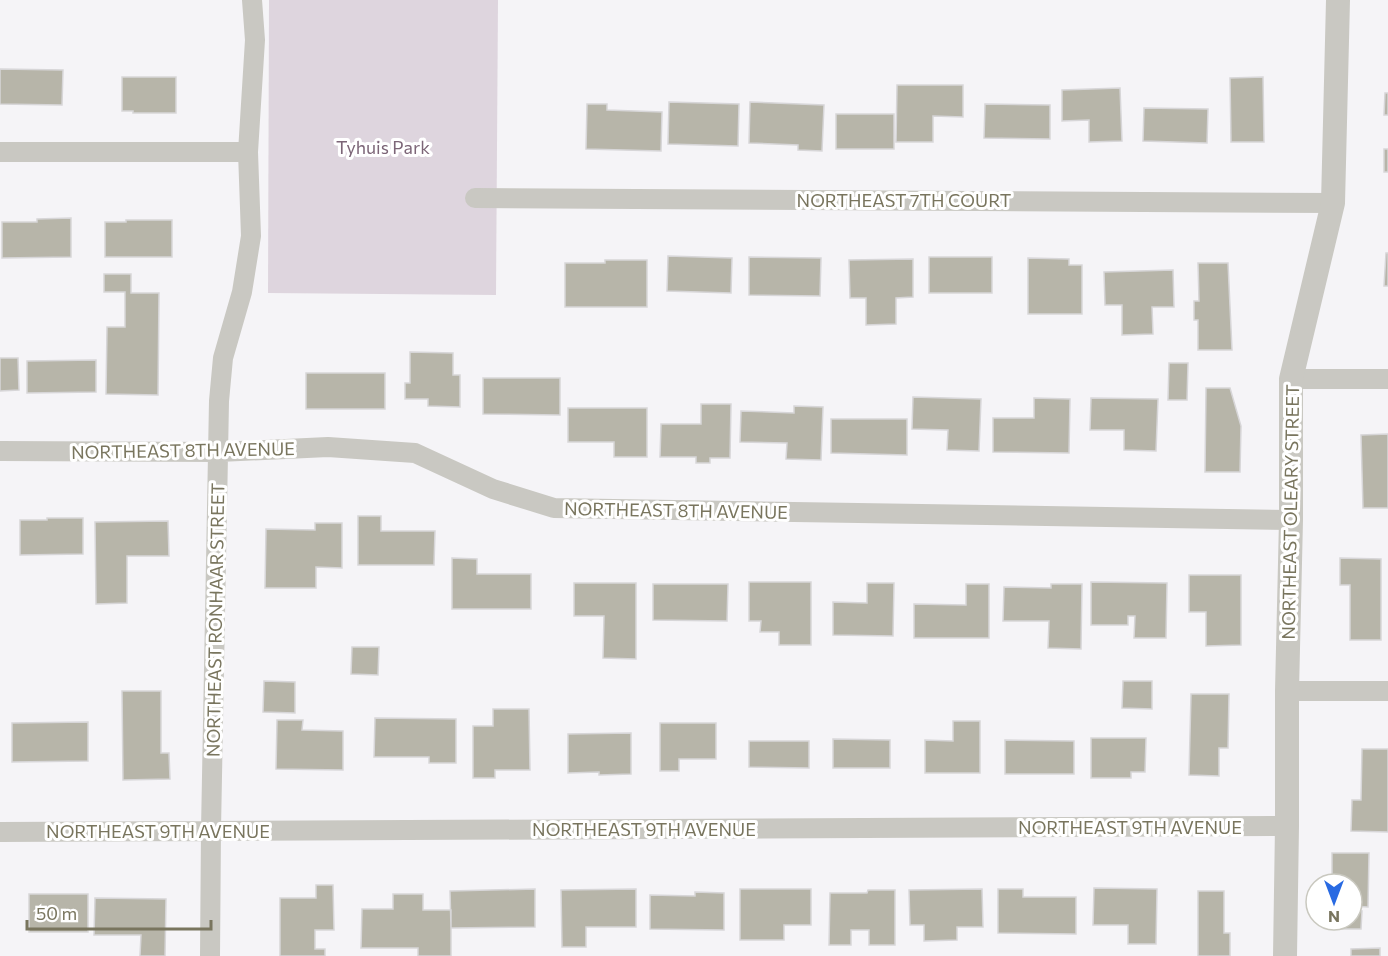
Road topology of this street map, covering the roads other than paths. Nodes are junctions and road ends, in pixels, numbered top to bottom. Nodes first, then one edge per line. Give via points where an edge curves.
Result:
1 (252, 0) edge
2 (1338, 0) edge
3 (0, 152) edge
4 (248, 152) junction
5 (475, 198) dead end
6 (1333, 203) junction
7 (1292, 379) junction
8 (1388, 379) edge
9 (0, 451) edge
10 (219, 452) junction
11 (1291, 520) junction
12 (1287, 691) junction
13 (1388, 691) edge
14 (1287, 826) junction
15 (211, 830) junction
16 (0, 832) edge
17 (210, 956) edge
18 (1285, 956) edge

1 - 4 street, NORTHEAST RONHAAR STREET via 255,40
2 - 6 street, NORTHEAST OLEARY STREET
3 - 4 street
4 - 10 street, NORTHEAST RONHAAR STREET via 251,236 242,292 223,358
5 - 6 street, NORTHEAST 7TH COURT
6 - 7 street, NORTHEAST OLEARY STREET
7 - 8 street
7 - 11 street, NORTHEAST OLEARY STREET
9 - 10 street, NORTHEAST 8TH AVENUE
10 - 11 street, NORTHEAST 8TH AVENUE via 328,447 415,453 493,489 554,508
10 - 15 street, NORTHEAST RONHAAR STREET
11 - 12 street, NORTHEAST OLEARY STREET
12 - 13 street
12 - 14 street, NORTHEAST OLEARY STREET
14 - 15 street, NORTHEAST 9TH AVENUE
14 - 18 street, NORTHEAST OLEARY STREET
15 - 16 street, NORTHEAST 9TH AVENUE
15 - 17 street, NORTHEAST RONHAAR STREET

